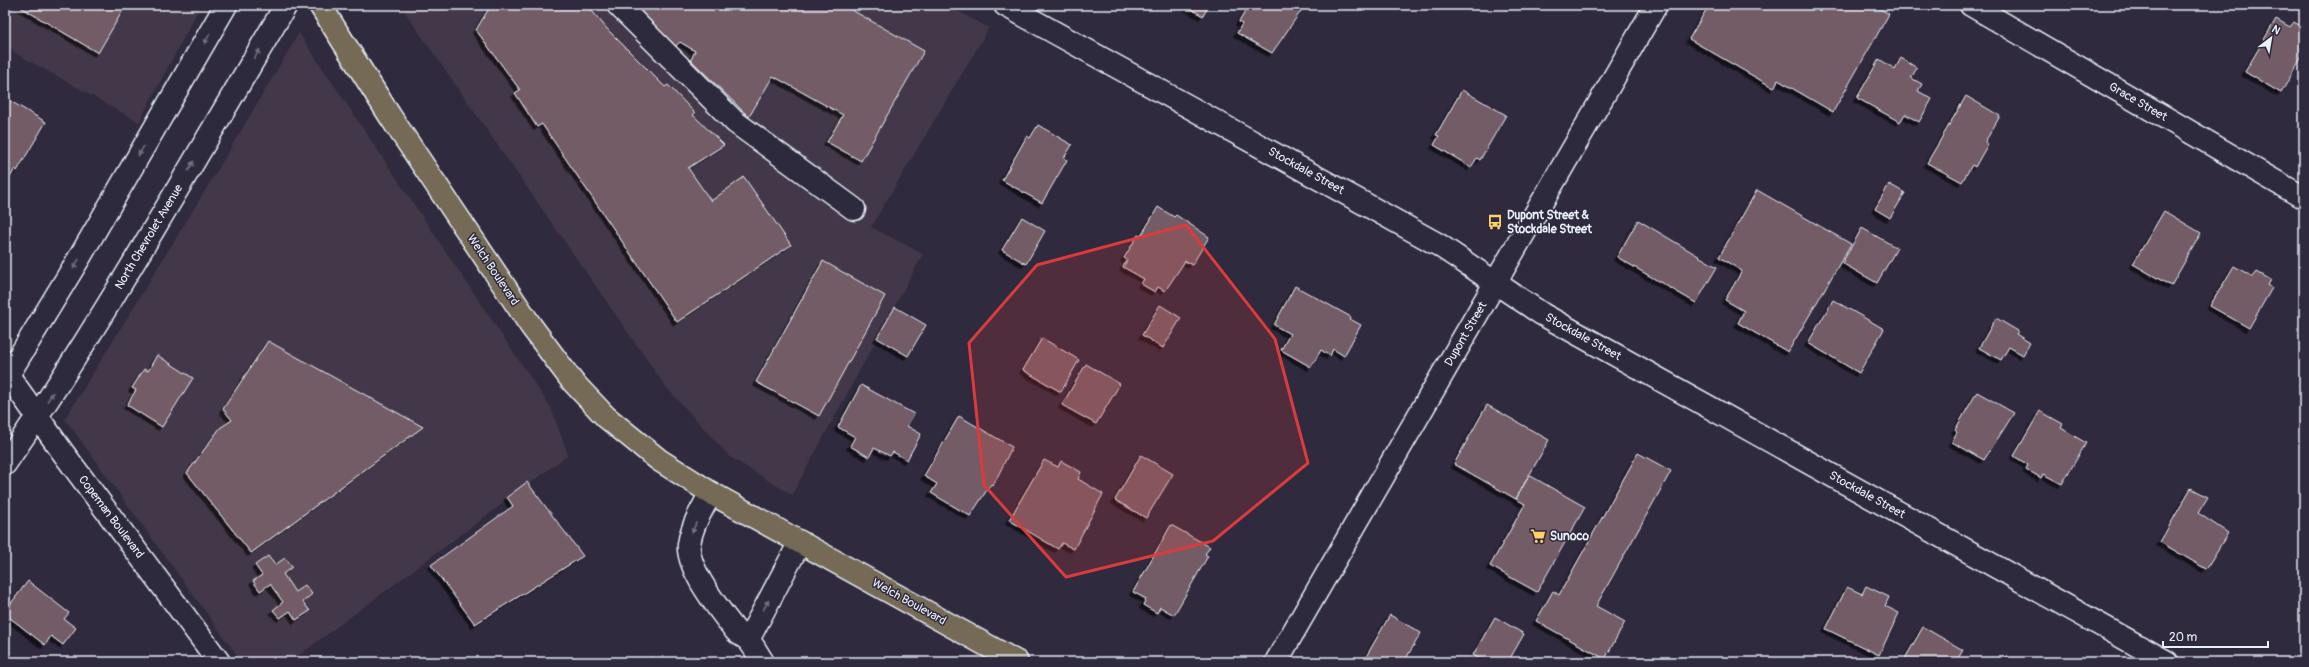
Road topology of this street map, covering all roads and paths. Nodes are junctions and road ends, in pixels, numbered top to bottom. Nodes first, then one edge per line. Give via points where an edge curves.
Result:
1 (226, 5) edge
2 (286, 5) edge
3 (320, 5) edge
4 (618, 5) edge
5 (1005, 5) edge
6 (1656, 5) edge
7 (1972, 5) edge
8 (2304, 198) edge
9 (854, 209) dead end
10 (1496, 282) junction
11 (6, 376) edge
12 (38, 416) junction
13 (5, 464) edge
14 (711, 493) junction
15 (800, 542) junction
16 (748, 640) junction
17 (219, 662) edge
18 (763, 662) edge
19 (1017, 662) edge
20 (1276, 662) edge
21 (2167, 662) edge

1 -> 11 street via 82,255
12 -> 2 street, North Chevrolet Avenue via 138,257
3 - 14 main road, Welch Boulevard via 445,199 531,326 572,381 589,401 624,432 659,460
4 - 9 street via 735,122
5 - 10 street, Stockdale Street via 1432,242
6 - 10 street, Dupont Street
7 - 8 street, Grace Street
10 - 20 street, Dupont Street
10 - 21 street, Stockdale Street via 1560,325
11 - 12 street, Copeman Boulevard
12 - 13 street, North Chevrolet Avenue
12 - 17 street, Copeman Boulevard
14 - 15 main road, Welch Boulevard
14 -> 16 street via 692,530 690,557 720,609 736,631
16 -> 15 street
15 - 19 main road, Welch Boulevard
16 - 18 street

